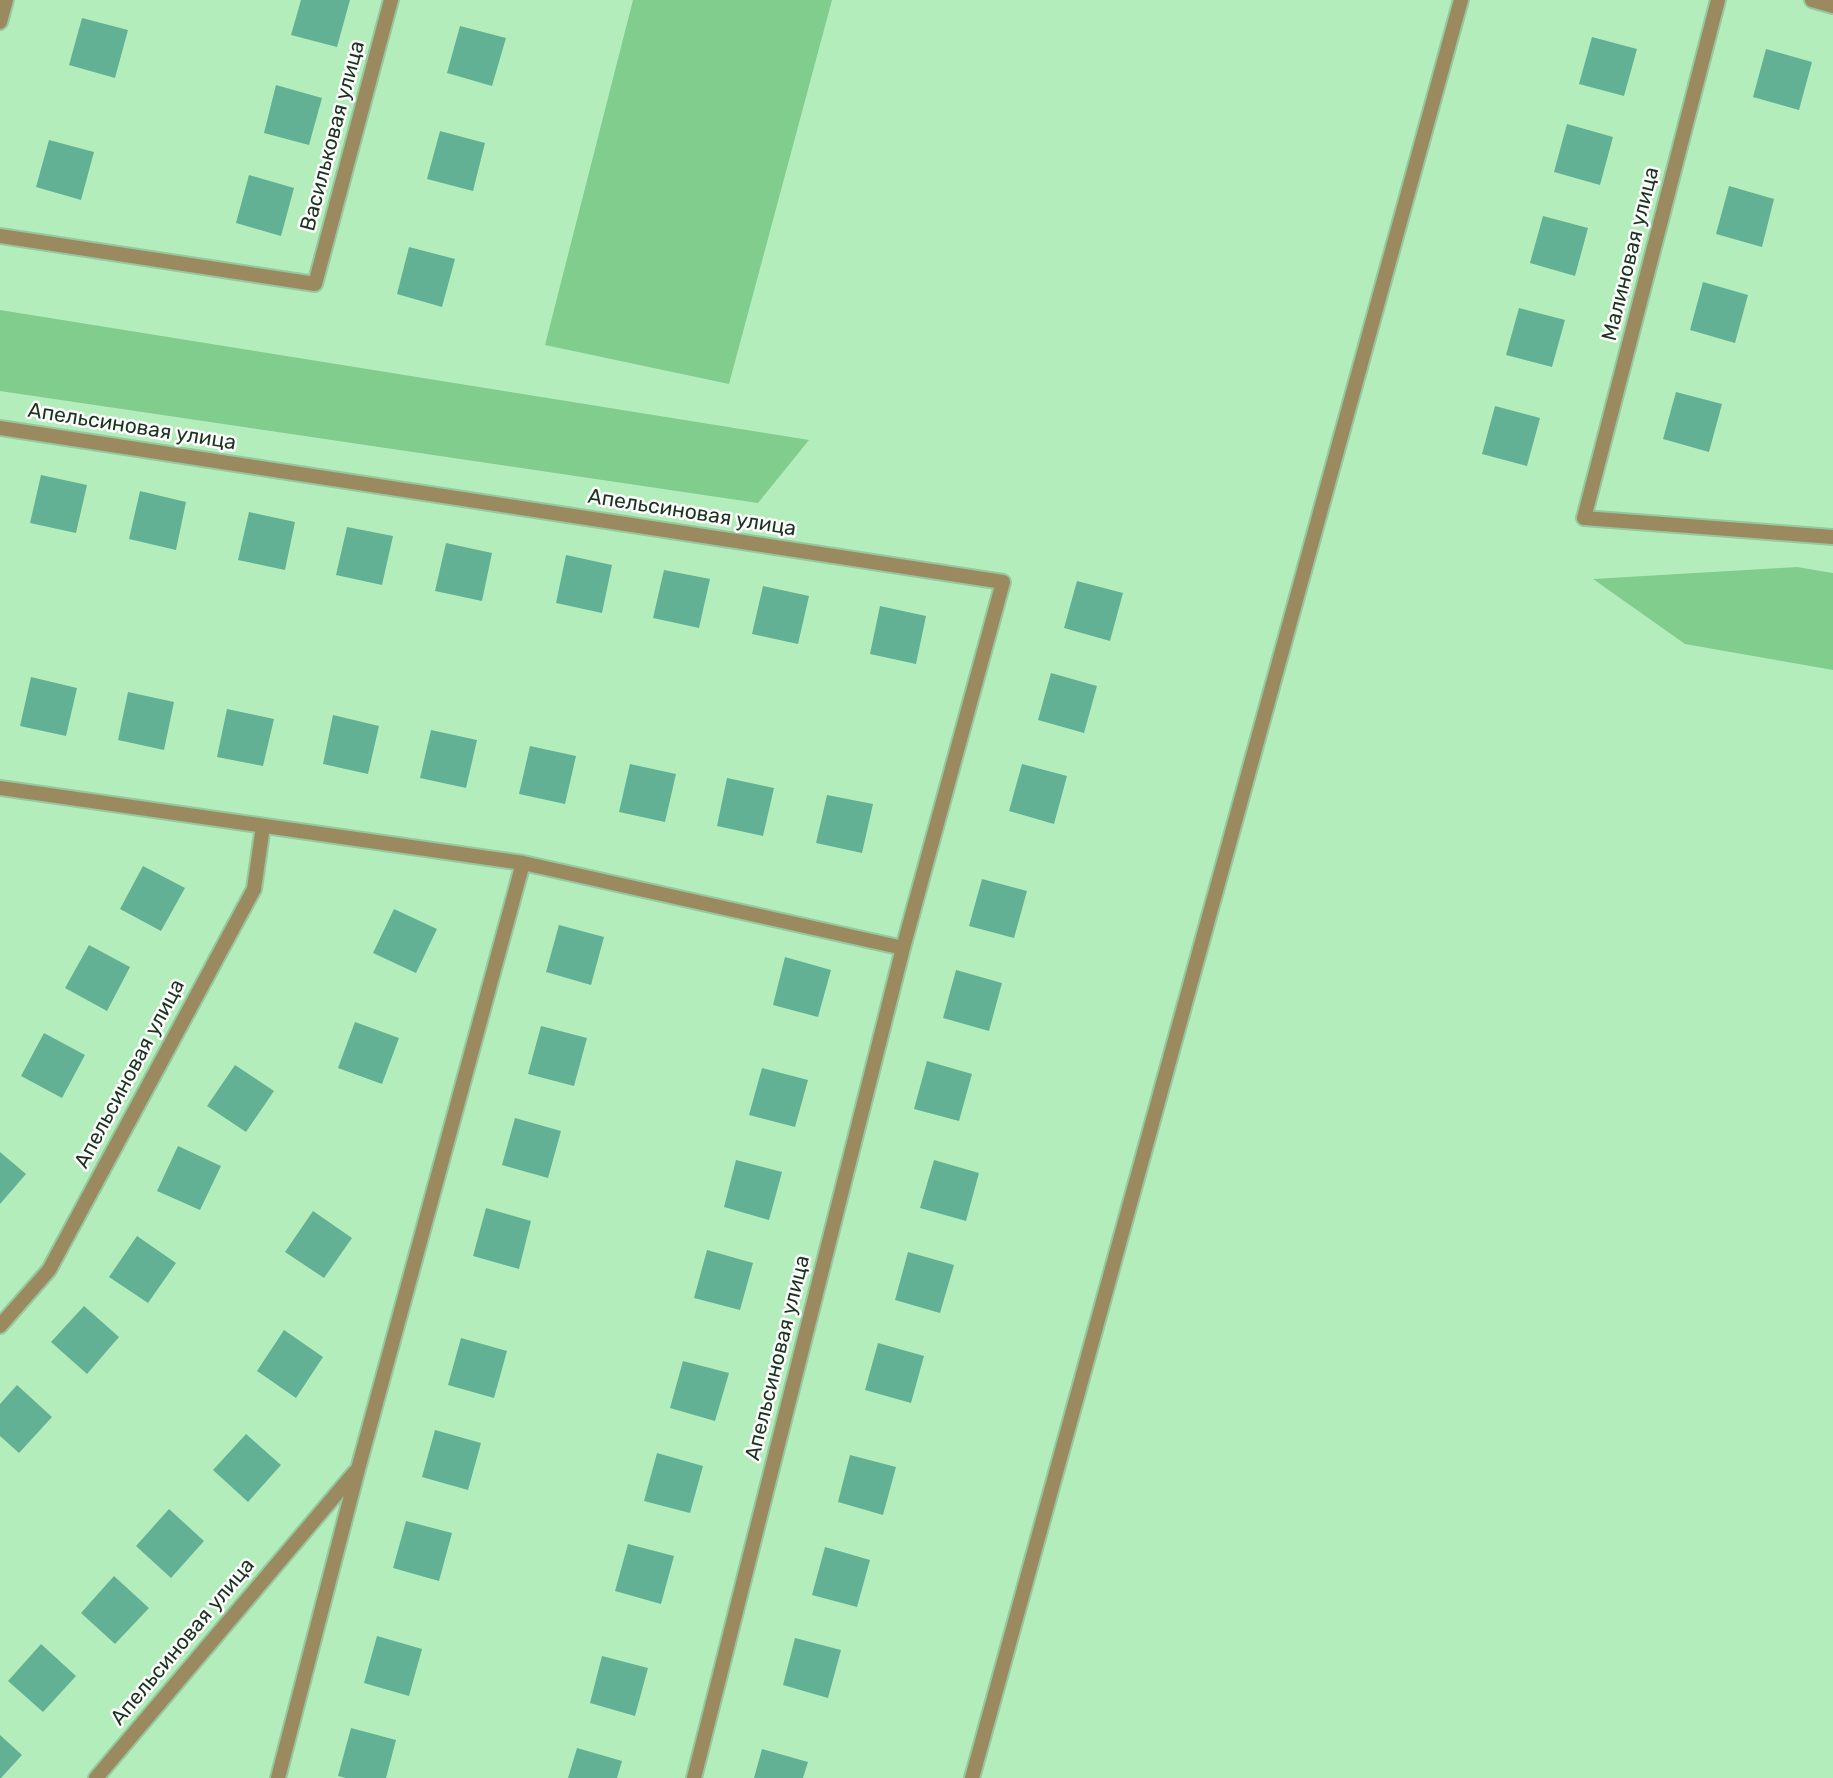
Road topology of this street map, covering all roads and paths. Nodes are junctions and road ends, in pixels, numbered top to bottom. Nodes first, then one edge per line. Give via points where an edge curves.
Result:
1 (6, 0) edge
2 (391, 0) edge
3 (1461, 0) edge
4 (1718, 0) edge
5 (1812, 0) edge
6 (1833, 6) edge
7 (0, 22) edge
8 (0, 236) edge
9 (0, 428) edge
10 (1833, 537) edge
11 (0, 788) edge
12 (263, 826) junction
13 (523, 863) junction
14 (903, 948) junction
15 (0, 1326) edge
16 (358, 1469) junction
17 (96, 1778) edge
18 (278, 1778) edge
19 (694, 1778) edge
20 (972, 1778) edge

1 - 7 street
2 - 8 street, Васильковая улица via 315,284
3 - 20 street
4 - 10 street, Малиновая улица via 1584,518
5 - 6 street
9 - 14 street, Апельсиновая улица via 1003,582
11 - 12 street
12 - 13 street
12 - 15 street, Апельсиновая улица via 254,889 49,1270
13 - 14 street
13 - 16 street, Апельсиновая улица
14 - 19 street, Апельсиновая улица
16 - 17 street, Апельсиновая улица
16 - 18 street, Апельсиновая улица

